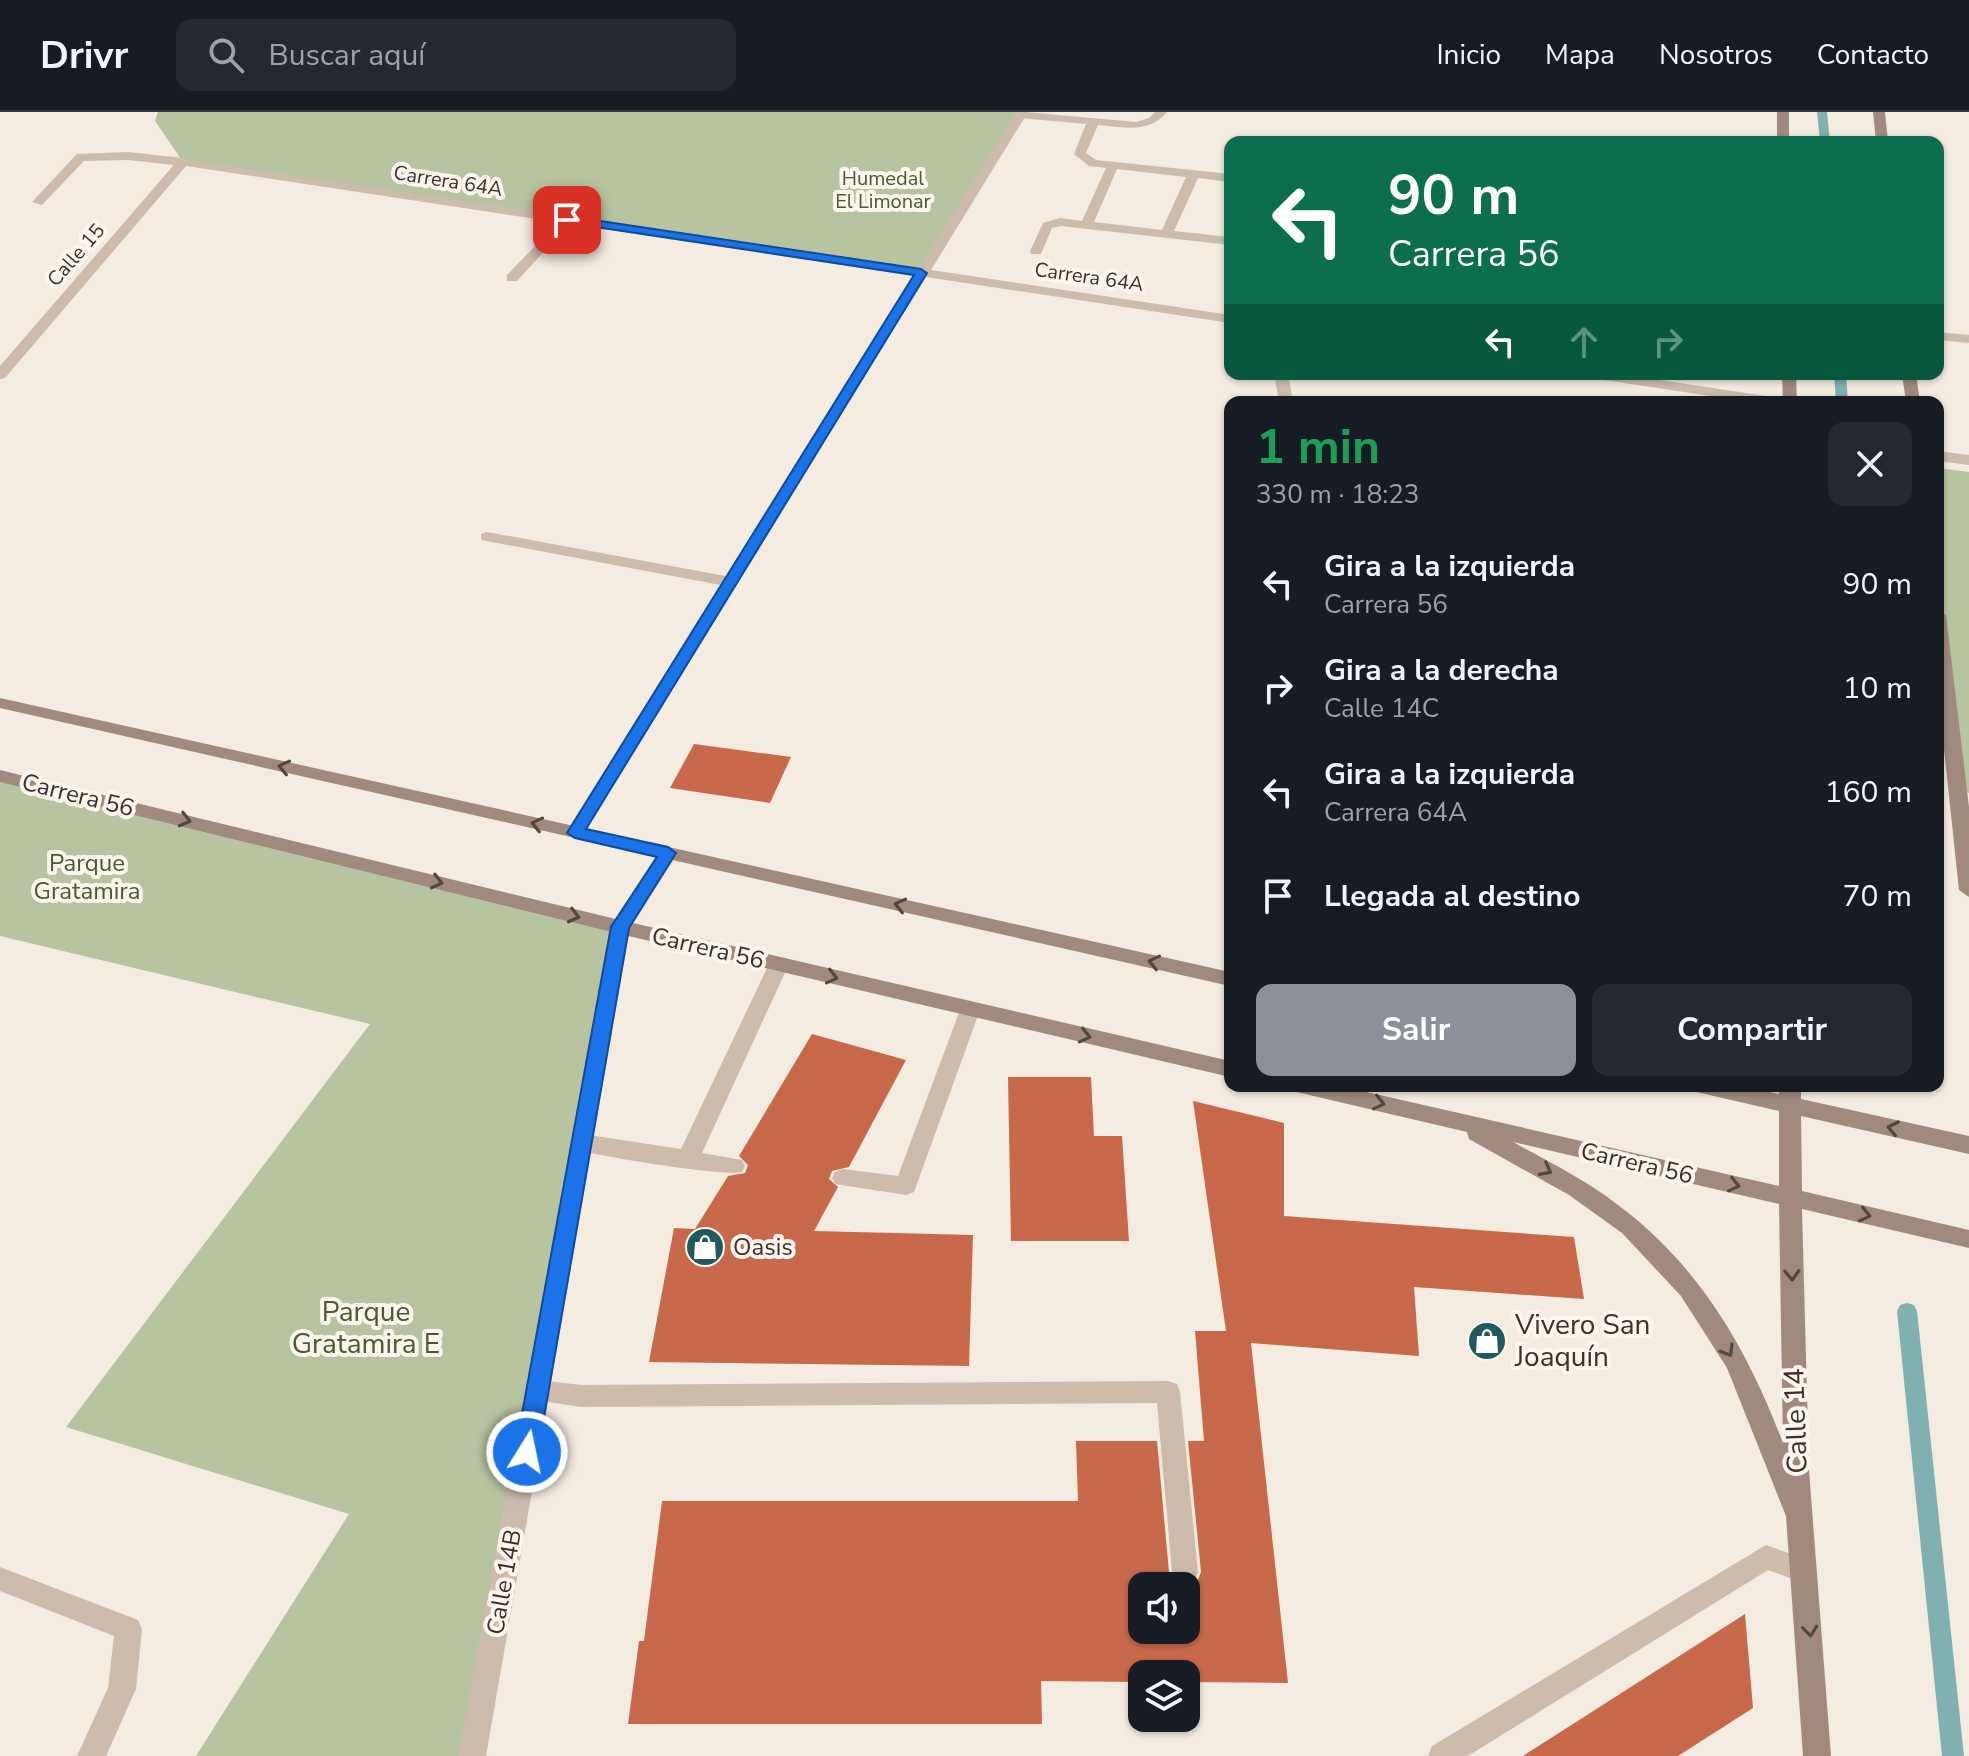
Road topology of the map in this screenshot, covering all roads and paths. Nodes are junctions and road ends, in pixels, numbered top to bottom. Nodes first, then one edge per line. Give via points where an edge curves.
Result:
1 (1161, 112) edge
2 (1783, 112) edge
3 (1879, 112) edge
4 (1021, 114) edge
5 (1093, 122) junction
6 (1783, 136) edge
7 (1881, 136) edge
8 (183, 162) junction
9 (1112, 167) junction
10 (1193, 175) junction
11 (1224, 178) edge
12 (38, 202) dead end
13 (567, 220) junction
14 (1087, 224) junction
15 (1167, 233) junction
16 (1224, 240) edge
17 (1036, 251) dead end
18 (921, 273) junction
19 (512, 278) dead end
20 (1224, 318) edge
21 (1944, 337) edge
22 (1969, 339) edge
23 (0, 375) edge
24 (1631, 380) edge
25 (1739, 396) edge
26 (1944, 457) edge
27 (1969, 460) edge
28 (487, 537) dead end
29 (731, 582) junction
30 (1944, 668) edge
31 (0, 703) edge
32 (0, 776) edge
33 (575, 833) junction
34 (668, 853) junction
35 (1969, 890) edge
36 (620, 927) junction
37 (779, 964) junction
38 (1224, 978) edge
39 (970, 1010) junction
40 (1224, 1068) edge
41 (1331, 1092) edge
42 (1756, 1092) edge
43 (1790, 1096) edge
44 (1452, 1120) junction
45 (582, 1143) junction
46 (1969, 1145) edge
47 (687, 1161) junction
48 (734, 1166) dead end
49 (843, 1178) dead end
50 (1789, 1197) junction
51 (1969, 1239) edge
52 (538, 1391) junction
53 (1799, 1526) junction
54 (1804, 1571) junction
55 (1185, 1572) dead end
56 (0, 1579) edge
57 (91, 1756) edge
58 (472, 1756) edge
59 (1442, 1756) edge
60 (1817, 1756) edge

1 - 5 street via 1145,123
2 - 6 street
3 - 7 street
4 - 5 street
4 - 18 street
5 - 9 street via 1080,154
8 - 12 street, Carrera 64A via 81,157
8 - 13 street, Carrera 64A
8 - 23 street, Calle 15
9 - 10 street
9 - 14 street
10 - 11 street
10 - 15 street
13 - 18 street, Carrera 64A
13 - 19 street
14 - 15 street
14 - 17 street via 1050,224
15 - 16 street
18 - 20 street, Carrera 64A
18 - 29 street
21 - 22 street
24 - 25 street
26 - 27 street
28 - 29 street
29 - 33 street
30 - 35 street
33 -> 31 street
32 -> 36 street, Carrera 56
33 - 34 street
34 - 36 street, Calle 14B
38 -> 34 street
36 - 37 street, Carrera 56
36 - 45 street, Calle 14B
37 -> 39 street, Carrera 56
37 - 47 street
39 -> 40 street, Carrera 56
39 - 49 street via 906,1186
41 -> 44 street, Carrera 56
42 - 43 street
46 -> 43 street
43 - 50 street, Calle 14
44 -> 50 street, Carrera 56
44 -> 53 street via 1587,1195 1660,1257 1708,1318 1746,1383
45 - 47 street
45 - 52 street, Calle 14B
47 - 48 street
50 -> 51 street, Carrera 56
50 -> 53 street, Calle 14
52 - 55 street via 581,1396 1168,1392
52 - 58 street, Calle 14B
53 - 54 street, Calle 14
54 - 59 street via 1766,1557
54 -> 60 street, Calle 14
56 - 57 street via 128,1629 122,1689

